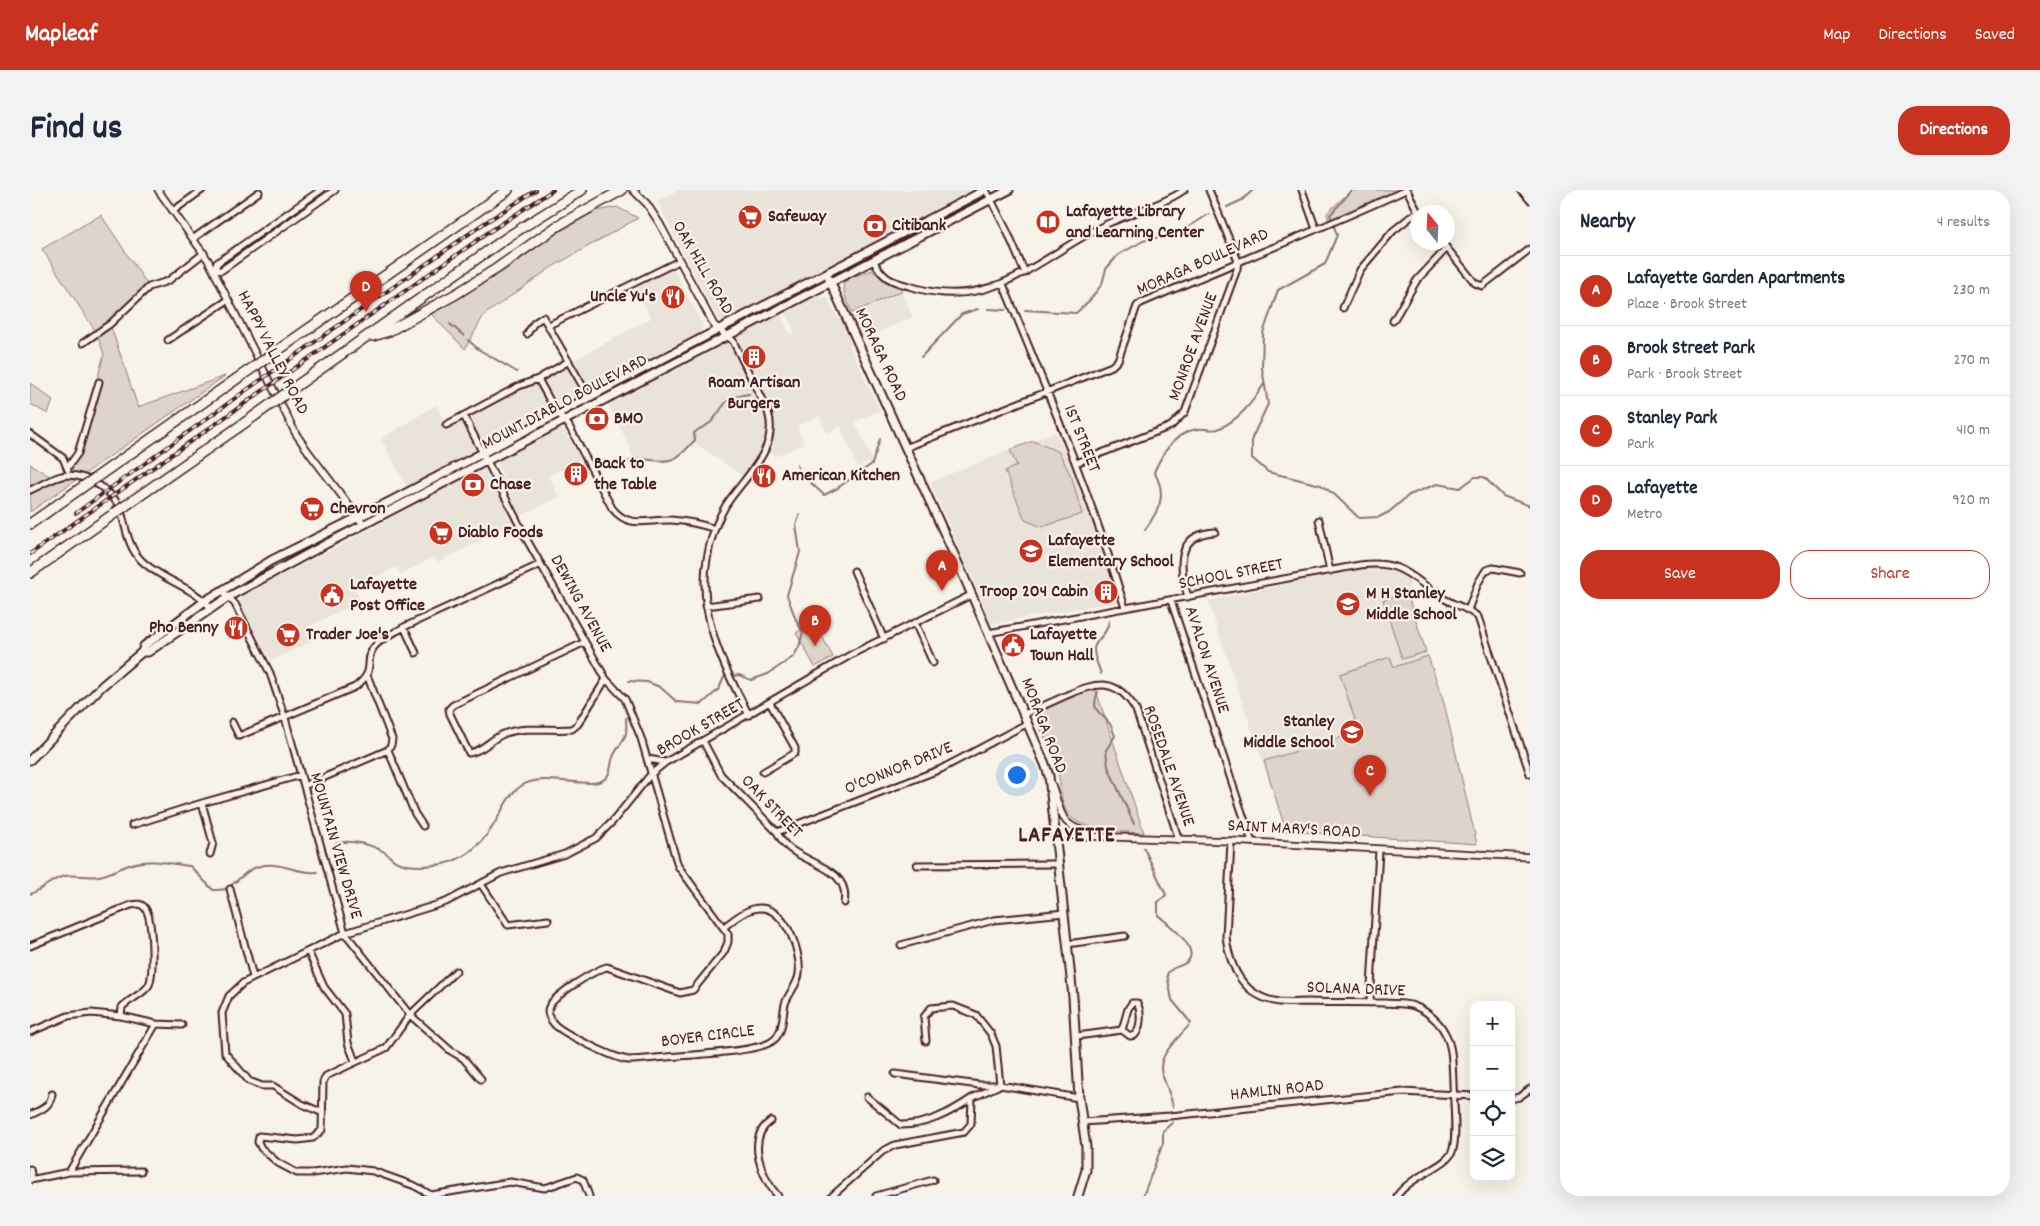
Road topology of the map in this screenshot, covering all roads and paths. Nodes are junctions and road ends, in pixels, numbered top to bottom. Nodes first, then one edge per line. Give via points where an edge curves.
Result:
1 (158, 190) edge
2 (202, 190) edge
3 (321, 190) edge
4 (335, 190) edge
5 (508, 190) edge
6 (582, 190) edge
7 (622, 190) edge
8 (633, 190) edge
9 (985, 190) edge
10 (1008, 190) edge
11 (1184, 190) edge
12 (1209, 190) edge
13 (1302, 190) edge
14 (1407, 190) edge
15 (1521, 190) edge
16 (259, 192) dead end
17 (991, 200) junction
18 (1530, 200) edge
19 (1414, 205) edge
20 (173, 211) junction
21 (1410, 218) edge
22 (1316, 230) junction
23 (194, 238) junction
24 (1530, 249) edge
25 (1445, 250) edge
26 (1449, 250) edge
27 (204, 253) junction
28 (873, 260) junction
29 (679, 261) junction
30 (1238, 261) junction
31 (214, 271) junction
32 (826, 273) junction
33 (1025, 273) junction
34 (831, 282) junction
35 (1003, 284) junction
36 (228, 300) junction
37 (1343, 308) dead end
38 (1393, 321) dead end
39 (548, 325) junction
40 (720, 329) junction
41 (527, 334) dead end
42 (727, 336) junction
43 (168, 340) dead end
44 (361, 341) junction
45 (83, 343) dead end
46 (569, 361) junction
47 (538, 379) junction
48 (99, 382) dead end
49 (1047, 392) junction
50 (589, 397) junction
51 (558, 414) junction
52 (464, 416) junction
53 (564, 421) junction
54 (446, 425) dead end
55 (30, 434) edge
56 (511, 438) junction
57 (905, 448) junction
58 (484, 452) junction
59 (488, 460) junction
60 (1076, 463) junction
61 (68, 467) junction
62 (463, 474) junction
63 (68, 475) junction
64 (30, 490) edge
65 (358, 517) junction
66 (1319, 520) dead end
67 (30, 524) edge
68 (364, 525) junction
69 (715, 528) junction
70 (1215, 532) dead end
71 (541, 564) junction
72 (854, 571) dead end
73 (1330, 571) junction
74 (30, 573) edge
75 (1520, 573) dead end
76 (222, 590) junction
77 (971, 595) junction
78 (228, 597) junction
79 (1188, 597) junction
80 (760, 599) dead end
81 (205, 601) junction
82 (1171, 601) junction
83 (706, 606) junction
84 (211, 608) junction
85 (1125, 608) junction
86 (1468, 610) junction
87 (915, 623) junction
88 (404, 627) junction
89 (988, 633) junction
90 (884, 638) junction
91 (585, 642) junction
92 (142, 652) junction
93 (416, 652) dead end
94 (933, 663) dead end
95 (367, 675) junction
96 (606, 679) junction
97 (770, 703) junction
98 (1024, 714) junction
99 (749, 715) junction
100 (285, 718) junction
101 (232, 722) dead end
102 (1028, 723) junction
103 (703, 741) junction
104 (388, 750) junction
105 (30, 760) edge
106 (648, 760) junction
107 (666, 762) junction
108 (763, 772) dead end
109 (651, 774) junction
110 (1530, 774) edge
111 (301, 776) junction
112 (1049, 776) junction
113 (304, 786) junction
114 (202, 803) junction
115 (132, 825) dead end
116 (423, 826) dead end
117 (777, 832) junction
118 (1056, 835) junction
119 (1108, 838) junction
120 (1179, 840) junction
121 (1231, 841) junction
122 (1252, 842) junction
123 (1379, 850) junction
124 (210, 854) dead end
125 (1530, 856) edge
126 (1058, 864) junction
127 (917, 865) dead end
128 (481, 884) junction
129 (230, 889) dead end
130 (844, 902) dead end
131 (1064, 913) junction
132 (548, 920) dead end
133 (724, 927) junction
134 (345, 933) junction
135 (1125, 936) dead end
136 (1067, 944) junction
137 (901, 945) dead end
138 (30, 946) edge
139 (308, 951) junction
140 (456, 971) dead end
141 (253, 977) junction
142 (1370, 1003) junction
143 (410, 1015) junction
144 (121, 1016) junction
145 (156, 1024) junction
146 (182, 1025) dead end
147 (1122, 1030) junction
148 (30, 1032) edge
149 (1077, 1036) junction
150 (926, 1041) dead end
151 (355, 1061) junction
152 (896, 1074) dead end
153 (481, 1079) dead end
154 (1000, 1085) junction
155 (1530, 1089) edge
156 (52, 1094) dead end
157 (1453, 1094) junction
158 (1470, 1096) edge
159 (867, 1097) dead end
160 (972, 1098) junction
161 (1079, 1098) junction
162 (1515, 1098) edge
163 (323, 1113) junction
164 (30, 1115) edge
165 (771, 1121) dead end
166 (1083, 1122) junction
167 (30, 1169) edge
168 (141, 1171) dead end
169 (69, 1172) junction
170 (31, 1180) edge
171 (933, 1180) dead end
172 (589, 1196) edge
173 (778, 1196) edge
174 (832, 1196) edge
175 (876, 1196) edge
176 (1078, 1196) edge
177 (1397, 1196) edge

1 - 20 street, HAPPY VALLEY ROAD
2 - 20 street
3 - 31 street via 217,263
4 - 31 street via 222,270
5 - 67 highway, bridge
6 - 44 highway via 509,236
7 - 44 highway via 558,226 456,294 390,331
8 - 29 street, OAK HILL ROAD via 653,214
9 - 17 street
9 - 32 main road, MOUNT DIABLO BOULEVARD
10 - 17 main road, MOUNT DIABLO BOULEVARD
11 - 33 street via 1106,224
12 - 30 street
13 - 22 street
14 - 19 street
14 - 22 street, MORAGA BOULEVARD
15 - 18 street
16 - 23 street
17 - 28 main road, MOUNT DIABLO BOULEVARD
17 - 33 street
20 - 23 street, HAPPY VALLEY ROAD
21 - 37 street via 1393,231 1360,270
22 - 30 street, MORAGA BOULEVARD
23 - 27 street, HAPPY VALLEY ROAD
24 - 26 street via 1482,286 1475,283
25 - 38 street via 1417,280
27 - 31 street, HAPPY VALLEY ROAD
27 - 45 street via 168,281 149,287 110,324
28 - 34 main road, MOUNT DIABLO BOULEVARD
28 - 35 street via 882,276 938,293 958,294
29 - 39 street
29 - 40 street, OAK HILL ROAD via 714,324
30 - 49 street, MORAGA BOULEVARD via 1141,303 1116,364
30 - 60 street, MONROE AVENUE via 1185,412 1171,426
31 - 36 street, HAPPY VALLEY ROAD
32 - 34 main road, MORAGA ROAD
32 - 40 main road, MOUNT DIABLO BOULEVARD
33 - 35 street
34 - 42 main road, MOUNT DIABLO BOULEVARD
34 - 57 main road, MORAGA ROAD
35 - 49 street, 1ST STREET
36 - 43 street
36 - 65 street, HAPPY VALLEY ROAD via 296,434
39 - 41 street via 543,317 534,322
39 - 46 street
40 - 42 street, OAK HILL ROAD
40 - 50 main road, MOUNT DIABLO BOULEVARD
42 - 53 main road, MOUNT DIABLO BOULEVARD
42 - 69 street via 733,341 768,412 772,429 766,449 726,506
44 - 74 highway, bridge
46 - 47 street
46 - 50 street
47 - 51 street
47 - 52 street
48 - 61 street via 78,453
49 - 57 street, MORAGA BOULEVARD
49 - 60 street, 1ST STREET
50 - 51 main road, MOUNT DIABLO BOULEVARD
51 - 53 street
51 - 56 main road, MOUNT DIABLO BOULEVARD
52 - 54 street
52 - 58 street, DEWING AVENUE
53 - 59 main road, MOUNT DIABLO BOULEVARD
53 - 69 street via 618,516 635,522 672,520
55 - 61 street via 63,458
56 - 58 main road, MOUNT DIABLO BOULEVARD
56 - 59 main road
57 - 77 main road, MORAGA ROAD
58 - 59 street, DEWING AVENUE
58 - 62 main road via 483,458 465,468
58 - 65 main road, MOUNT DIABLO BOULEVARD
59 - 62 main road, MOUNT DIABLO BOULEVARD
59 - 71 street, DEWING AVENUE
60 - 85 street, 1ST STREET
61 - 63 street
62 - 68 main road, MOUNT DIABLO BOULEVARD
63 - 64 street
63 - 81 street via 100,485 120,508 138,558
65 - 68 street, HAPPY VALLEY ROAD
65 - 76 main road, MOUNT DIABLO BOULEVARD via 272,560
66 - 73 street
68 - 78 main road, MOUNT DIABLO BOULEVARD
69 - 83 street via 706,561
70 - 79 street via 1196,535 1185,546 1182,569
71 - 88 street
71 - 91 street, DEWING AVENUE
72 - 90 street
73 - 79 street, SCHOOL STREET
73 - 86 street, SCHOOL STREET via 1373,563 1392,566 1406,571 1445,599
75 - 86 street via 1493,568 1486,570
76 - 78 street, MOUNTAIN VIEW DRIVE
76 - 81 main road, MOUNT DIABLO BOULEVARD
77 - 87 street, BROOK STREET
77 - 89 main road, MORAGA ROAD
78 - 84 main road, MOUNT DIABLO BOULEVARD
78 - 100 street, MOUNTAIN VIEW DRIVE via 235,604 267,666
79 - 82 street, SCHOOL STREET
80 - 83 street
81 - 84 street
81 - 92 main road, MOUNT DIABLO BOULEVARD via 144,646
82 - 85 street, SCHOOL STREET
82 - 122 street, AVALON AVENUE
83 - 99 street via 716,643
84 - 92 main road, MOUNT DIABLO BOULEVARD via 148,652
85 - 89 street, SCHOOL STREET
86 - 110 street via 1478,617 1482,627
87 - 90 street, BROOK STREET
87 - 94 street
88 - 93 street
88 - 95 street via 374,646
89 - 98 main road, MORAGA ROAD
90 - 97 street, BROOK STREET
91 - 96 street, DEWING AVENUE
91 - 96 street via 453,705 449,709 450,714 470,753 480,751 505,733 522,729 572,729
92 - 105 main road, MOUNT DIABLO BOULEVARD via 102,686
95 - 100 street via 355,687
95 - 104 street via 392,739
96 - 106 street, DEWING AVENUE via 625,699
97 - 99 street, BROOK STREET
97 - 108 street via 795,752
98 - 102 main road, MORAGA ROAD
98 - 120 street, ROSEDALE AVENUE via 1098,684 1116,688 1124,694 1136,710
99 - 103 street, BROOK STREET
100 - 101 street via 239,736
100 - 111 street, MOUNTAIN VIEW DRIVE
102 - 112 main road, MORAGA ROAD
102 - 117 street, O'CONNOR DRIVE via 941,770
103 - 107 street, BROOK STREET
103 - 117 street, OAK STREET via 721,776
104 - 113 street
104 - 116 street
106 - 107 street
106 - 109 street, DEWING AVENUE
107 - 109 street, BROOK STREET
109 - 128 street, BROOK STREET via 596,838 564,854 515,868
109 - 133 street, DEWING AVENUE via 678,866
111 - 113 street, MOUNTAIN VIEW DRIVE
111 - 114 street
112 - 118 main road, MORAGA ROAD
112 - 119 street via 1066,823
113 - 134 street, MOUNTAIN VIEW DRIVE
114 - 115 street
114 - 124 street via 213,843
117 - 130 street, OAK STREET via 790,849 818,863 837,878 844,886
118 - 119 street, SAINT MARY'S ROAD
118 - 126 main road, MORAGA ROAD
119 - 120 street, SAINT MARY'S ROAD
120 - 121 street, SAINT MARY'S ROAD
121 - 122 street, SAINT MARY'S ROAD
121 - 142 street, SOLANA DRIVE via 1226,937 1231,963 1239,978 1262,997 1280,1002
122 - 123 street, SAINT MARY'S ROAD
123 - 125 street, SAINT MARY'S ROAD
123 - 142 street
126 - 127 street
126 - 131 main road, MORAGA ROAD
128 - 132 street via 508,926
128 - 134 street, BROOK STREET via 446,902
129 - 141 street
131 - 136 main road, MORAGA ROAD
131 - 137 street via 994,920
133 - 133 street, BOYER CIRCLE via 728,942 724,952 693,990 680,993 607,967 597,970 558,996 549,1005 550,1018 589,1046 627,1060 713,1053 770,1043 780,1033 786,1002 799,975 798,951 782,919 765,908 738,916
134 - 139 street, BROOK STREET
134 - 143 street, MOUNTAIN VIEW DRIVE
135 - 136 street
136 - 149 main road, MORAGA ROAD
138 - 144 street via 132,905 144,907 151,943 150,983 122,1007
139 - 141 street, BROOK STREET
139 - 151 street via 324,987 345,1014 348,1043
140 - 143 street
141 - 163 street, BROOK STREET via 233,991 226,1001 222,1013 225,1054 249,1081 272,1086
142 - 157 street, SOLANA DRIVE via 1412,1005 1436,1021 1450,1044
143 - 151 street via 386,1048
143 - 153 street, MOUNTAIN VIEW DRIVE via 463,1058
144 - 145 street
144 - 148 street via 79,1014
145 - 146 street
145 - 169 street
147 - 147 street via 1130,1036 1139,1031 1140,1008 1137,1003 1132,1003 1128,1009
147 - 149 street
149 - 161 main road, MORAGA ROAD
150 - 154 street via 924,1017 931,1008 953,1006 976,1015 996,1046
151 - 163 street via 326,1076 323,1082
152 - 154 street
154 - 160 street
154 - 161 street
155 - 162 street
156 - 164 street via 46,1108
157 - 158 street, HAMLIN ROAD
157 - 166 street, HAMLIN ROAD via 1404,1092
157 - 177 street, SOLANA DRIVE via 1452,1153 1447,1160 1413,1179
159 - 160 street via 900,1126 916,1125 954,1111
160 - 174 street via 971,1124 964,1132 895,1145 882,1151
161 - 166 main road, MORAGA ROAD
163 - 172 street via 322,1130 313,1138 298,1140 259,1136 261,1148 278,1163 297,1172 347,1168 374,1171 432,1195 510,1182 545,1188 577,1176
165 - 173 street via 761,1134 758,1158 767,1181
166 - 176 main road, MORAGA ROAD via 1086,1170
167 - 170 street
168 - 169 street
169 - 170 street
171 - 175 street

